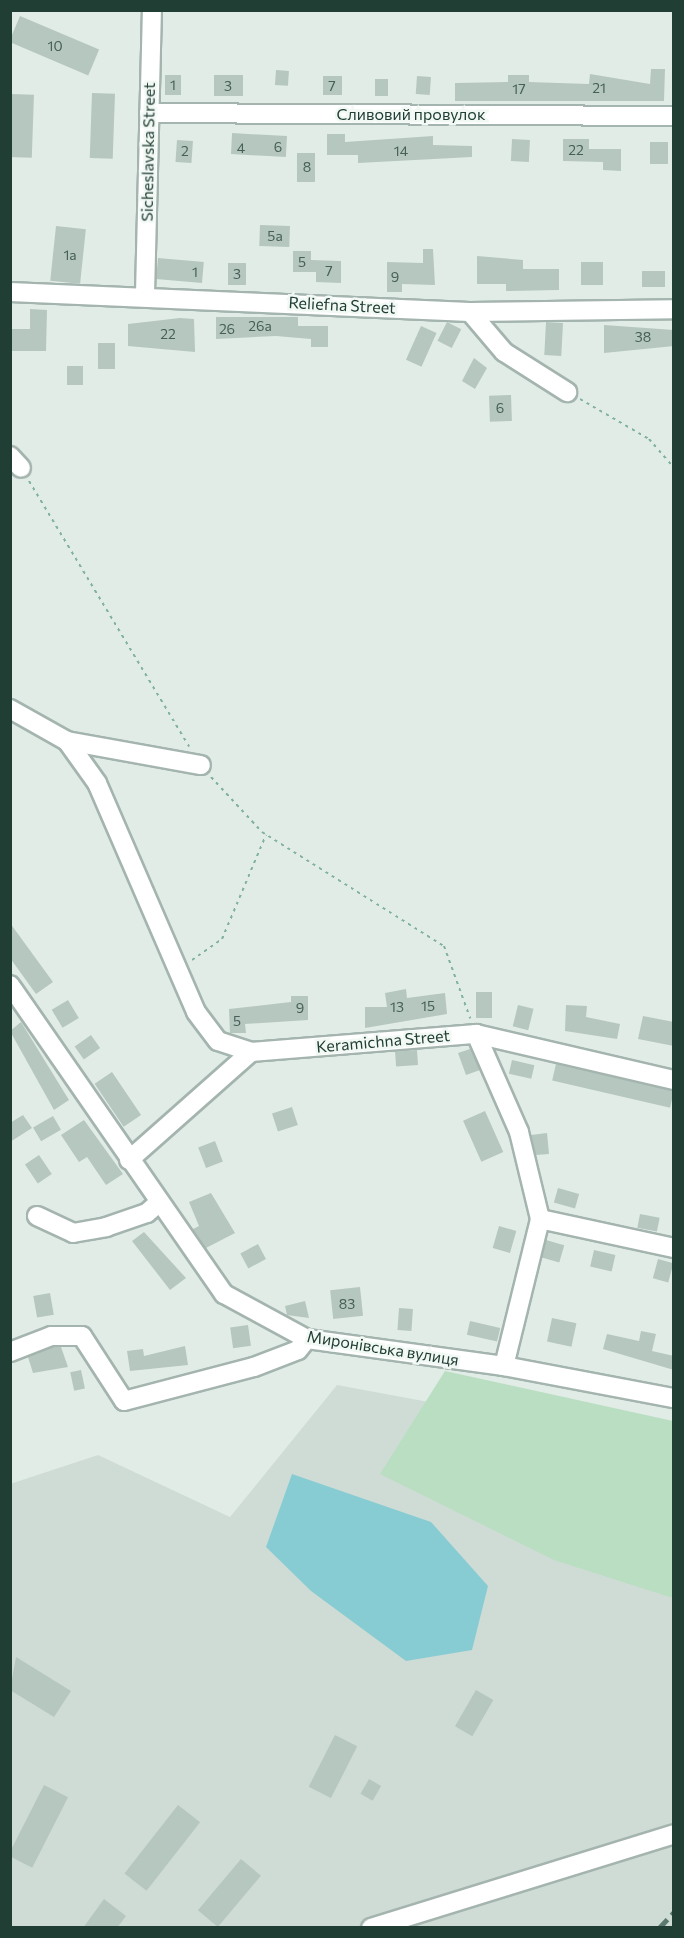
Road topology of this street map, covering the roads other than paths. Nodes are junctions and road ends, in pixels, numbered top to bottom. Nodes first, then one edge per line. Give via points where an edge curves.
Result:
1 (152, 10) edge
2 (149, 113) junction
3 (674, 116) edge
4 (10, 292) edge
5 (145, 294) junction
6 (674, 309) edge
7 (470, 312) junction
8 (567, 392) road end
9 (10, 709) edge
10 (67, 741) junction
11 (201, 765) road end
12 (10, 985) edge
13 (476, 1034) junction
14 (251, 1052) junction
15 (674, 1080) edge
16 (129, 1160) junction
17 (158, 1203) junction
18 (37, 1216) dead end
19 (540, 1219) junction
20 (674, 1248) edge
21 (307, 1339) junction
22 (10, 1352) edge
23 (504, 1366) junction
24 (674, 1398) edge
25 (674, 1834) edge
26 (371, 1928) edge

1 - 2 street, Sicheslavska Street
2 - 3 street, Сливовий провулок
2 - 5 street, Sicheslavska Street
4 - 5 street, Reliefna Street
5 - 7 street, Reliefna Street
6 - 7 street, Reliefna Street
7 - 8 street via 504,352
9 - 10 street
10 - 11 street
10 - 14 street via 97,783 196,1012 218,1041
12 - 16 street, Миронівська вулиця
13 - 14 street, Keramichna Street
13 - 15 street, Keramichna Street
13 - 19 street via 519,1132
14 - 16 street
16 - 17 street, Миронівська вулиця
17 - 18 street via 147,1213 73,1233
17 - 21 street, Миронівська вулиця via 224,1294
19 - 20 street
19 - 23 street
21 - 22 street via 298,1350 254,1367 124,1401 82,1336 51,1336
21 - 23 street, Миронівська вулиця
23 - 24 street, Миронівська вулиця
25 - 26 street

